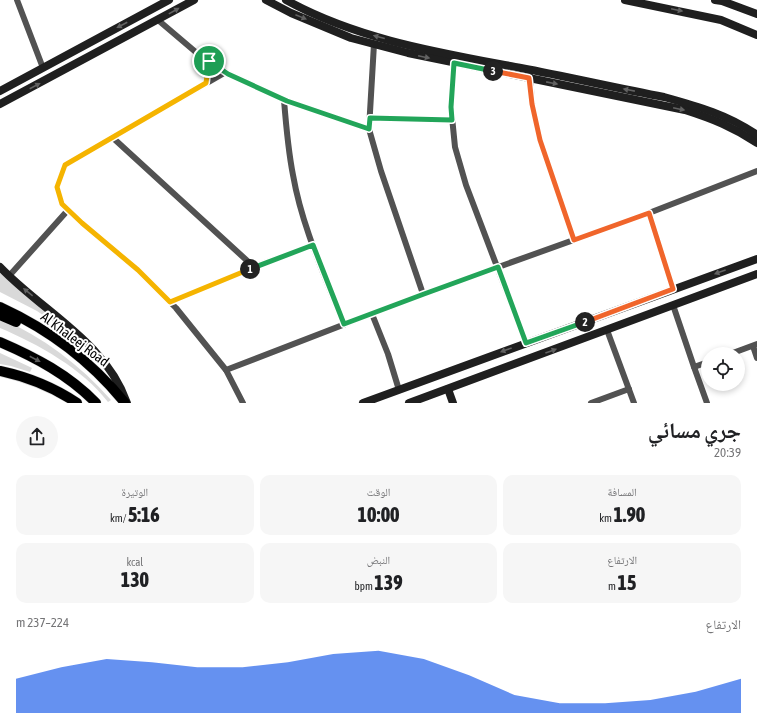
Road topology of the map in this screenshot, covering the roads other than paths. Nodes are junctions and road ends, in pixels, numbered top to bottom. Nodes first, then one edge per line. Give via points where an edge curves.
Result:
1 (17, 0) edge
2 (169, 0) edge
3 (194, 0) edge
4 (266, 0) edge
5 (286, 0) edge
6 (625, 0) edge
7 (715, 0) edge
8 (757, 14) edge
9 (158, 20) junction
10 (757, 35) edge
11 (374, 44) junction
12 (209, 61) junction
13 (454, 63) junction
14 (43, 68) junction
15 (226, 72) junction
16 (530, 74) junction
17 (206, 83) junction
18 (0, 91) edge
19 (19, 94) junction
20 (284, 100) junction
21 (0, 104) edge
22 (0, 112) edge
23 (370, 118) junction
24 (452, 120) junction
25 (369, 129) junction
26 (757, 135) edge
27 (112, 137) junction
28 (757, 143) edge
29 (757, 170) edge
30 (68, 210) junction
31 (649, 213) junction
32 (574, 240) junction
33 (313, 245) junction
34 (757, 259) edge
35 (0, 267) edge
36 (254, 267) junction
37 (498, 267) junction
38 (757, 274) edge
39 (9, 276) junction
40 (673, 289) junction
41 (424, 294) junction
42 (170, 302) junction
43 (673, 305) junction
44 (0, 307) edge
45 (372, 314) junction
46 (0, 315) edge
47 (344, 324) junction
48 (608, 330) junction
49 (43, 331) junction
50 (0, 335) edge
51 (0, 342) edge
52 (526, 343) junction
53 (755, 345) edge
54 (745, 349) edge
55 (20, 351) junction
56 (757, 358) edge
57 (701, 364) edge
58 (694, 367) junction
59 (226, 370) junction
60 (0, 371) edge
61 (629, 388) junction
62 (448, 389) junction
63 (399, 390) junction
64 (77, 403) edge
65 (96, 403) edge
66 (126, 403) edge
67 (244, 403) edge
68 (363, 403) edge
69 (410, 403) edge
70 (453, 403) edge
71 (591, 403) edge
72 (634, 403) edge
73 (707, 403) edge

1 - 14 street
2 -> 14 street
9 -> 3 street
4 -> 11 street via 351,38
16 -> 5 street via 378,37 340,25
6 -> 10 street via 721,20
7 - 8 street
9 - 12 street
19 -> 9 street
11 -> 13 street
11 - 23 street
12 - 15 street
12 - 17 street
13 - 16 street
13 - 24 street
14 - 18 street
15 - 17 street
15 - 20 street
26 -> 16 street via 718,113 694,105 664,97
16 -> 28 street via 686,110 738,130
16 - 32 street via 532,104 540,140
17 - 27 street
19 - 21 street
19 - 22 street
20 - 25 street
20 - 33 street via 293,176
23 - 24 lane
23 - 25 street
24 - 37 street via 455,147 466,185
25 - 41 street
27 - 30 street via 65,165 57,187 62,204
27 - 36 street
29 - 31 street
30 - 39 street
30 - 42 street via 138,270
31 - 32 street
31 - 40 street
32 - 37 street
33 - 36 street
33 - 47 street
34 -> 40 street
35 - 39 street
36 - 42 street
37 - 41 street
37 - 52 street
38 - 43 street
66 -> 39 street via 121,387 98,354 64,321
40 - 52 street
41 - 45 street
42 - 59 street
43 - 48 street
43 - 58 street
44 - 49 main road, Al Khaleej Road
45 - 47 street
45 - 63 street
46 - 49 main road
47 - 59 street
48 - 61 street
62 -> 48 street
49 - 66 main road, Al Khaleej Road via 96,371
50 - 55 main road
51 - 55 main road
52 -> 63 street
53 - 54 street
53 - 56 street
55 -> 65 main road via 69,379
57 - 58 street
58 - 73 street
59 - 67 street
60 - 64 main road via 33,380
61 - 71 street
61 - 72 street
62 - 69 street
62 - 70 street
63 - 68 street

